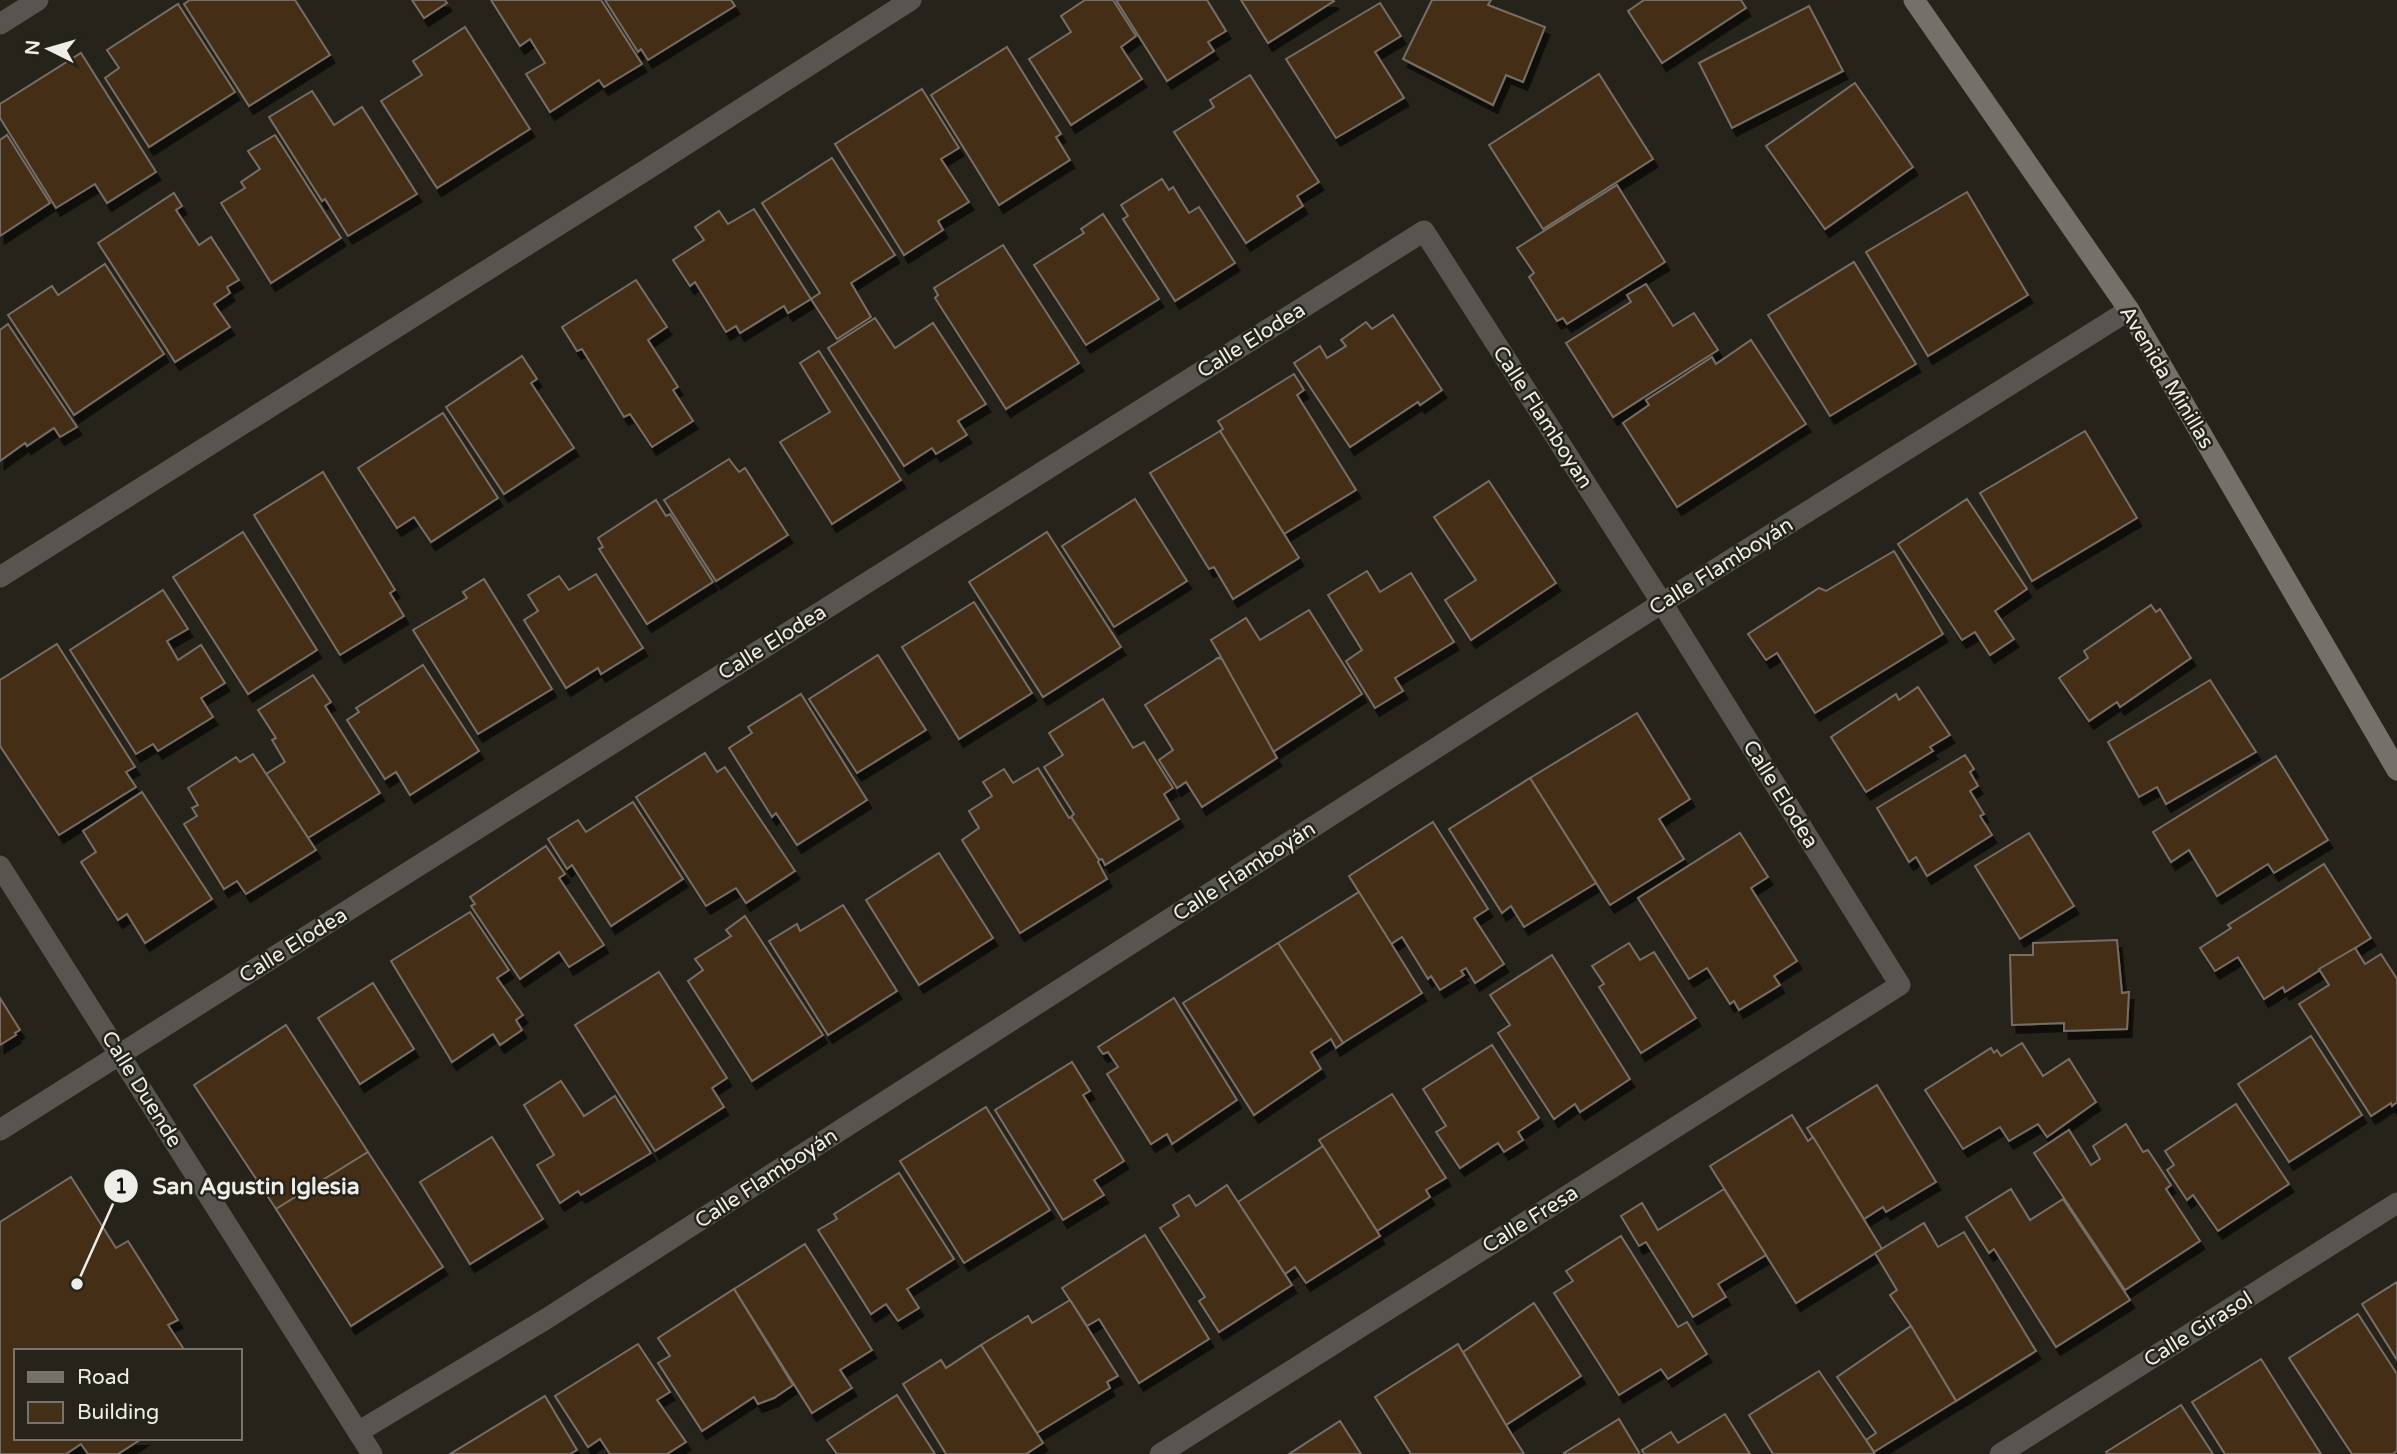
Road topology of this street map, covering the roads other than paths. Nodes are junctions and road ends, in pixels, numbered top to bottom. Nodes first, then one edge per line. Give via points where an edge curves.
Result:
1 (38, 0) edge
2 (911, 0) edge
3 (1914, 0) edge
4 (0, 24) edge
5 (1424, 231) joint
6 (2129, 310) junction
7 (0, 577) edge
8 (1662, 603) junction
9 (2397, 769) edge
10 (0, 866) edge
11 (1900, 985) joint
12 (120, 1055) junction
13 (0, 1130) edge
14 (2397, 1203) edge
15 (358, 1432) junction
16 (372, 1454) edge
17 (1160, 1454) edge
18 (2000, 1454) edge

1 - 4 street
2 - 7 street
3 - 6 main road, Avenida Minillas
5 - 8 street, Calle Flamboyan
5 - 12 street, Calle Elodea
6 - 8 street, Calle Flamboyán
6 - 9 main road, Avenida Minillas
8 - 11 street, Calle Elodea
8 - 15 street, Calle Flamboyán via 545,1319
10 - 12 street, Calle Duende
11 - 17 street, Calle Fresa
12 - 13 street, Calle Elodea
12 - 15 street, Calle Duende
14 - 18 street, Calle Girasol
15 - 16 street, Calle Duende

